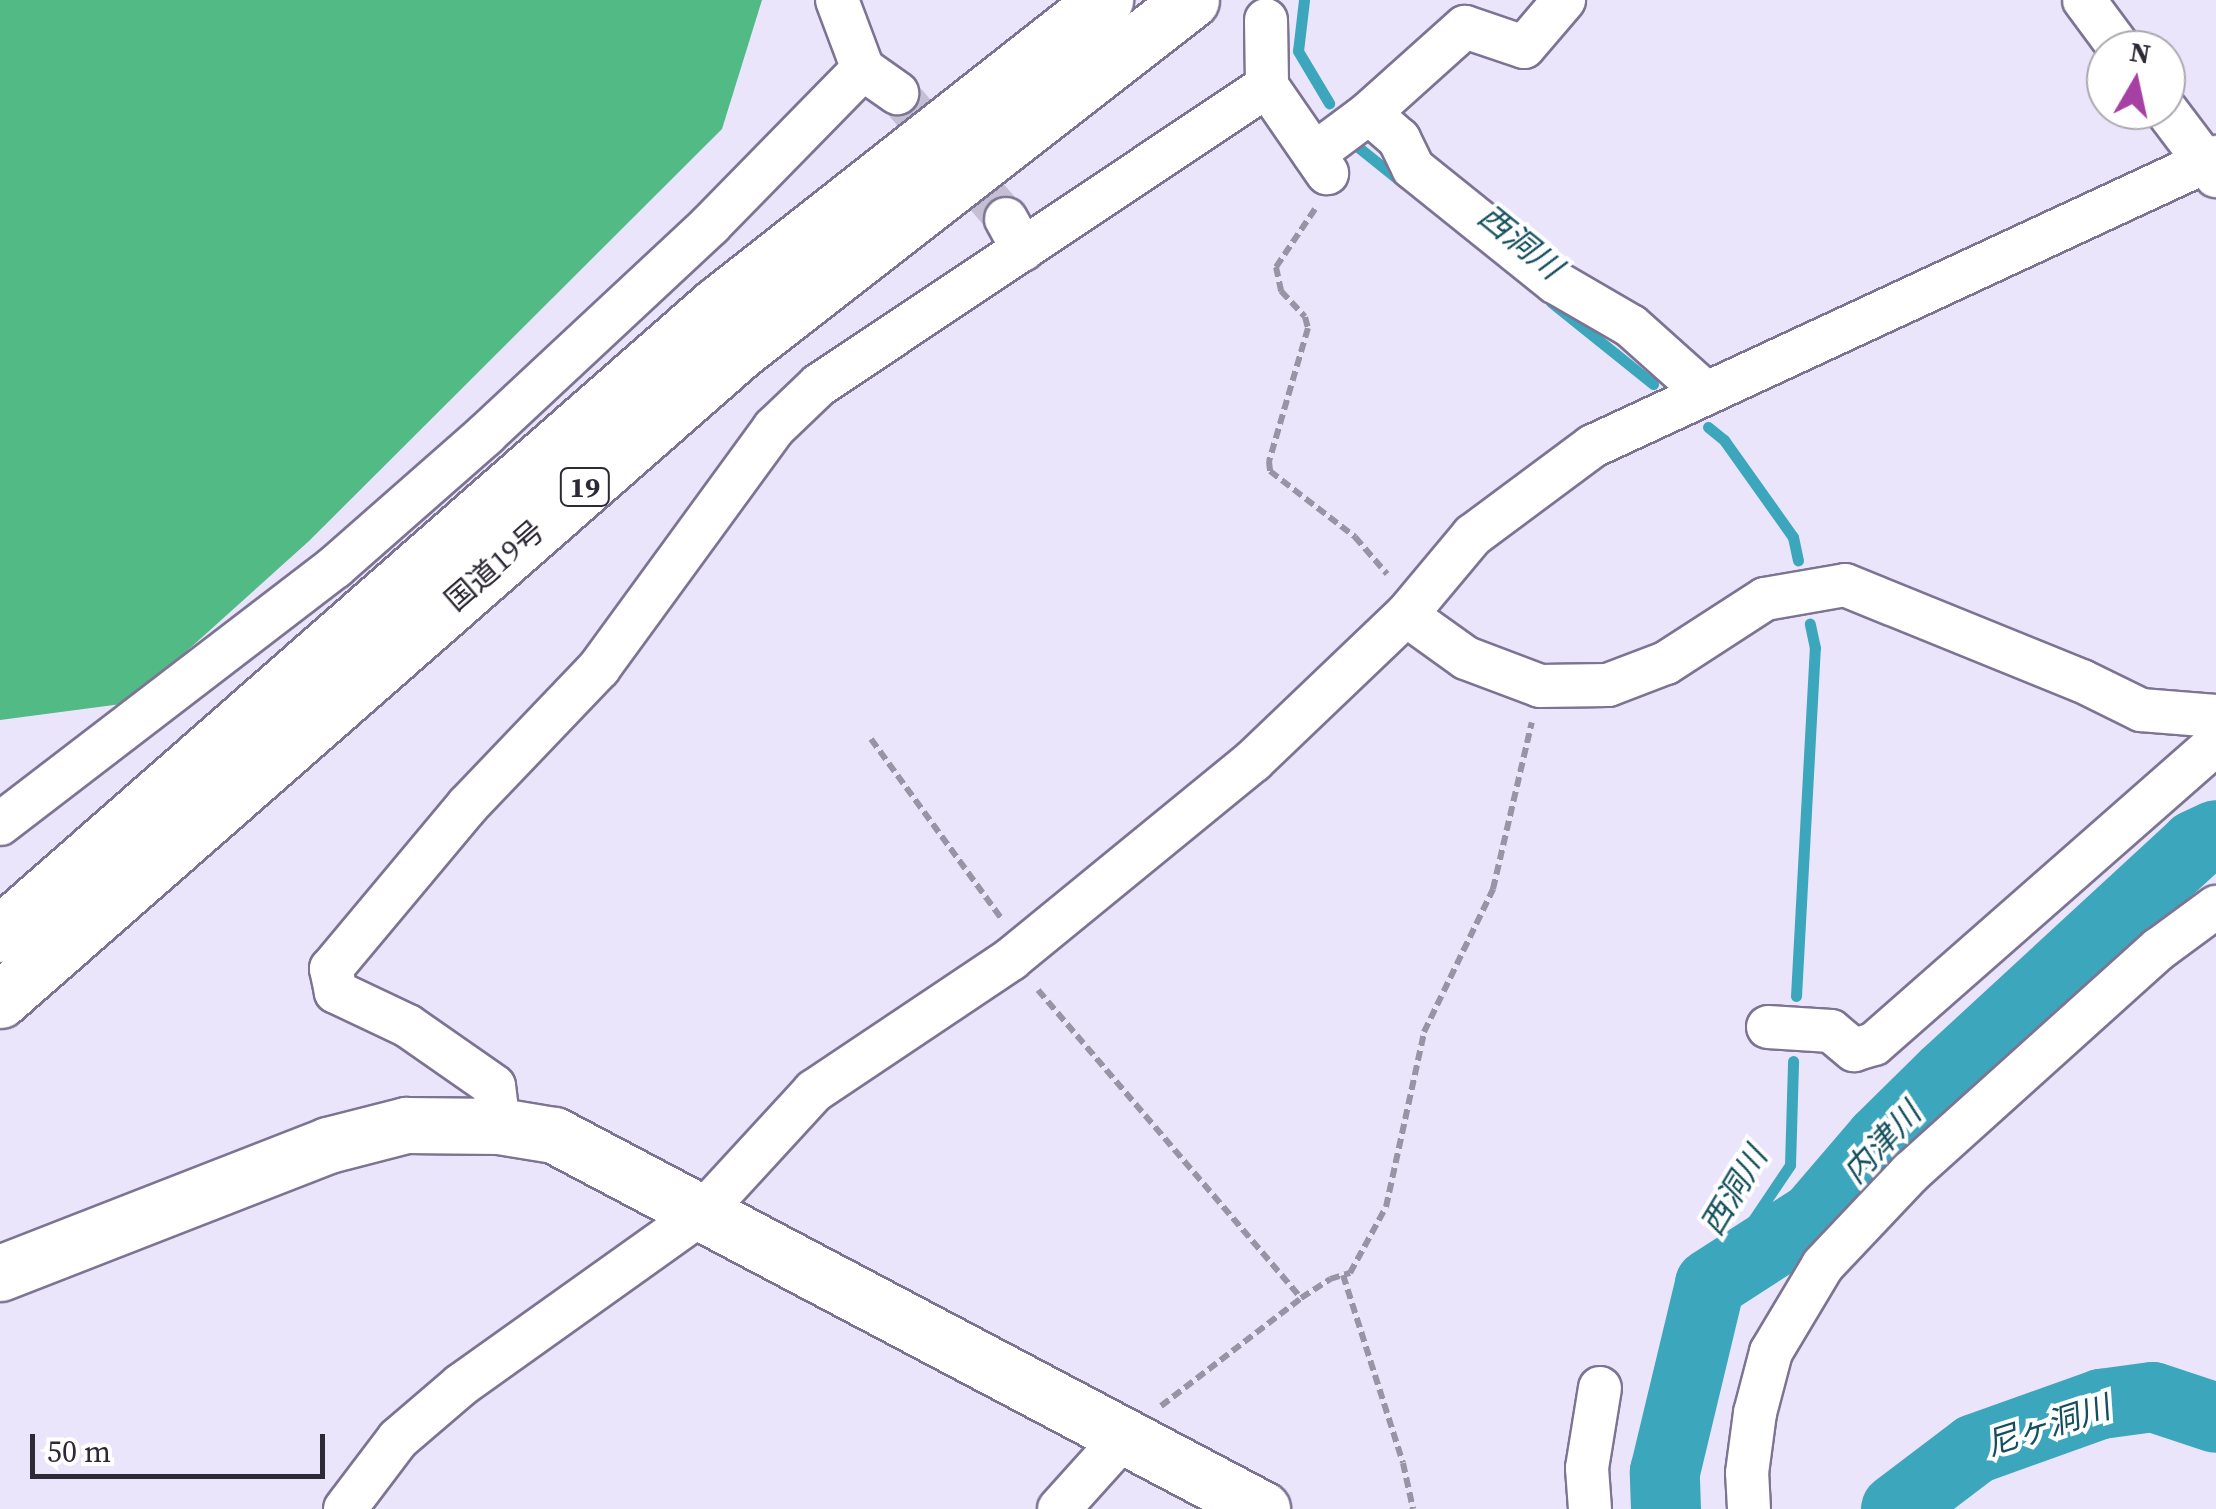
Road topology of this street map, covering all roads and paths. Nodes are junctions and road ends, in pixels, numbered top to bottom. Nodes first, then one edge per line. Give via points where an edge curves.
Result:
1 (837, 0) edge
2 (1105, 0) edge
3 (1191, 0) edge
4 (1564, 0) edge
5 (2084, 0) edge
6 (1266, 20) dead end
7 (2106, 30) edge
8 (1267, 86) junction
9 (1369, 113) junction
10 (2183, 130) edge
11 (1320, 163) junction
12 (2212, 165) edge
13 (1706, 394) junction
14 (486, 435) junction
15 (520, 478) junction
16 (1410, 610) junction
17 (1540, 686) junction
18 (2216, 716) edge
19 (872, 739) dead end
20 (2216, 744) edge
21 (0, 824) edge
22 (2216, 907) edge
23 (0, 934) edge
24 (1018, 953) junction
25 (0, 1000) edge
26 (1768, 1027) dead end
27 (499, 1126) junction
28 (701, 1214) junction
29 (0, 1273) edge
30 (1343, 1275) junction
31 (1301, 1298) junction
32 (1600, 1388) dead end
33 (1128, 1441) junction
34 (345, 1509) edge
35 (1059, 1509) edge
36 (1262, 1509) edge
37 (1412, 1509) edge
38 (1590, 1509) edge
39 (1749, 1509) edge

1 - 14 street via 880,81 710,225
2 - 15 main road, 国道19号 / 19 via 717,305
3 - 25 main road, 国道19号 / 19 via 741,350
4 - 9 street via 1524,47 1465,27
5 - 7 street
6 - 8 street
8 - 11 street
8 - 27 street via 1014,235 819,385 774,428 598,668 468,806 331,969 336,992 408,1026 494,1086
9 - 11 street
9 - 13 street via 1399,139 1413,168 1555,282 1631,326
10 - 12 street
11 - 16 path via 1332,186 1276,267 1281,291 1308,328 1270,471 1355,538
12 - 13 street
13 - 16 street via 1593,446 1473,535
14 - 15 street
14 - 21 street via 335,567
15 - 23 main road, 国道19号 / 19
16 - 17 street via 1466,658
16 - 24 street via 1253,761
17 - 18 street via 1608,685 1666,662 1765,599 1845,585 2142,710
17 - 30 path via 1493,889 1424,1032 1386,1207
19 - 24 path
20 - 26 street via 1874,1044 1854,1050 1831,1031
22 - 39 street via 2159,949 1910,1172 1823,1265 1771,1352 1755,1412
24 - 28 street via 814,1090
24 - 31 path
27 - 28 main road via 554,1135
27 - 29 main road via 406,1125 328,1145
28 - 33 main road
28 - 34 street via 461,1385 398,1439
30 - 31 path
30 - 37 path
31 - 33 path via 1166,1400
32 - 38 street via 1587,1468
33 - 35 street
33 - 36 main road

